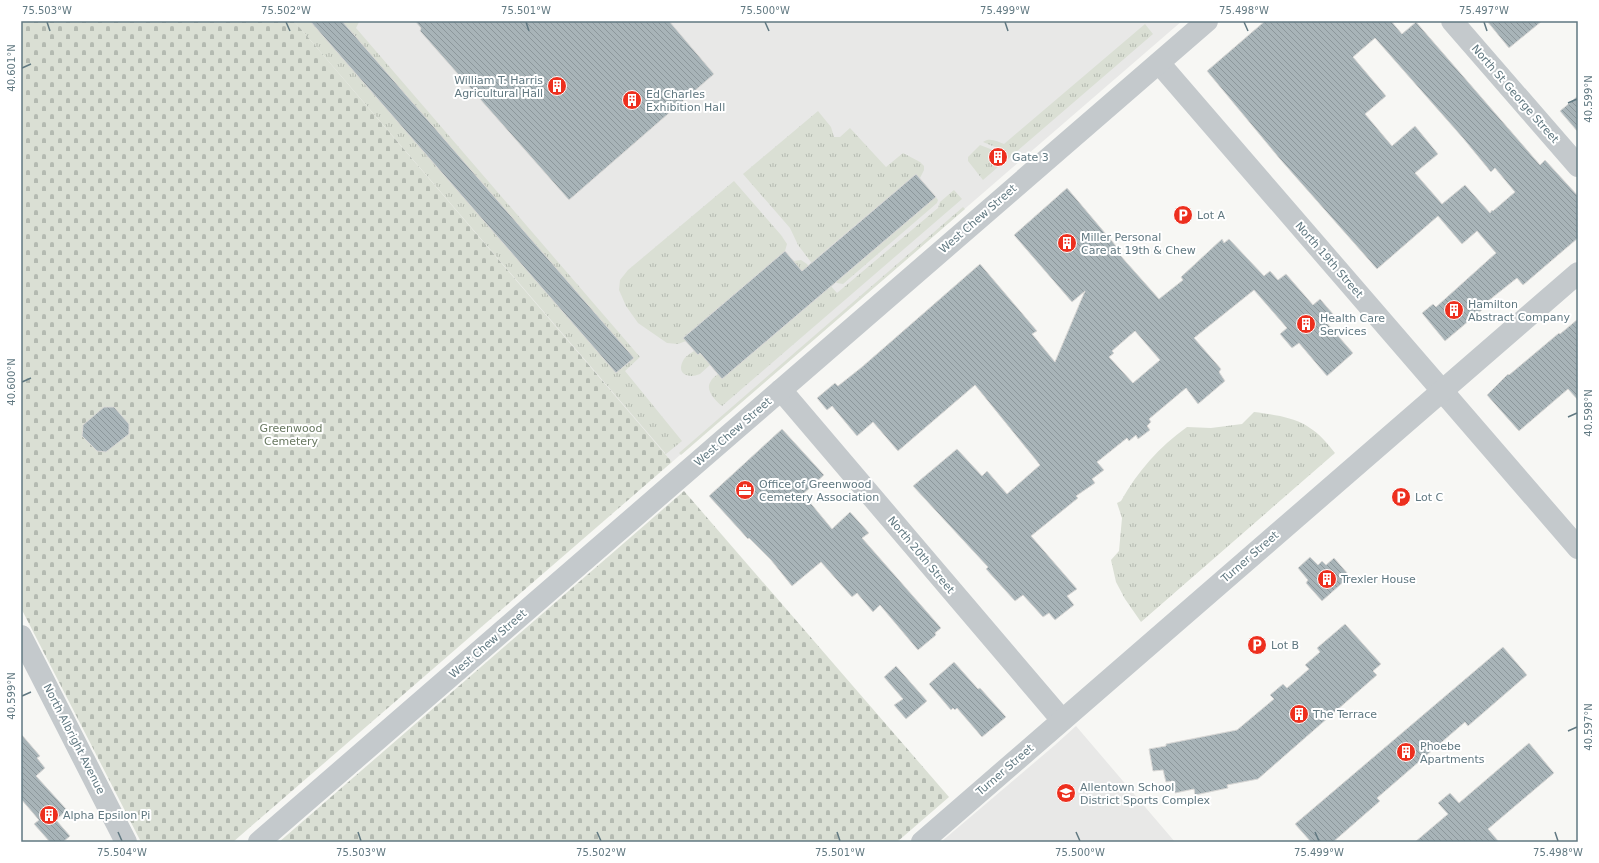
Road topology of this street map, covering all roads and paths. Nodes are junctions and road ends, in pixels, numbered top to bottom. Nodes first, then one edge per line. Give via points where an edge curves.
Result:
1 (1207, 21) edge
2 (1452, 21) edge
3 (1159, 63) junction
4 (1578, 166) edge
5 (1578, 273) edge
6 (781, 390) junction
7 (1441, 391) junction
8 (1578, 548) edge
9 (21, 636) edge
10 (1062, 720) junction
11 (126, 842) edge
12 (259, 842) edge
13 (922, 842) edge

1 - 3 street, West Chew Street
2 - 4 street, North St George Street
3 - 6 street, West Chew Street
3 - 7 street, North 19th Street
5 - 7 street, Turner Street
6 - 10 street, North 20th Street
6 - 12 street, West Chew Street
7 - 8 street, North 19th Street
7 - 10 street, Turner Street
9 - 11 street, North Albright Avenue
10 - 13 street, Turner Street

